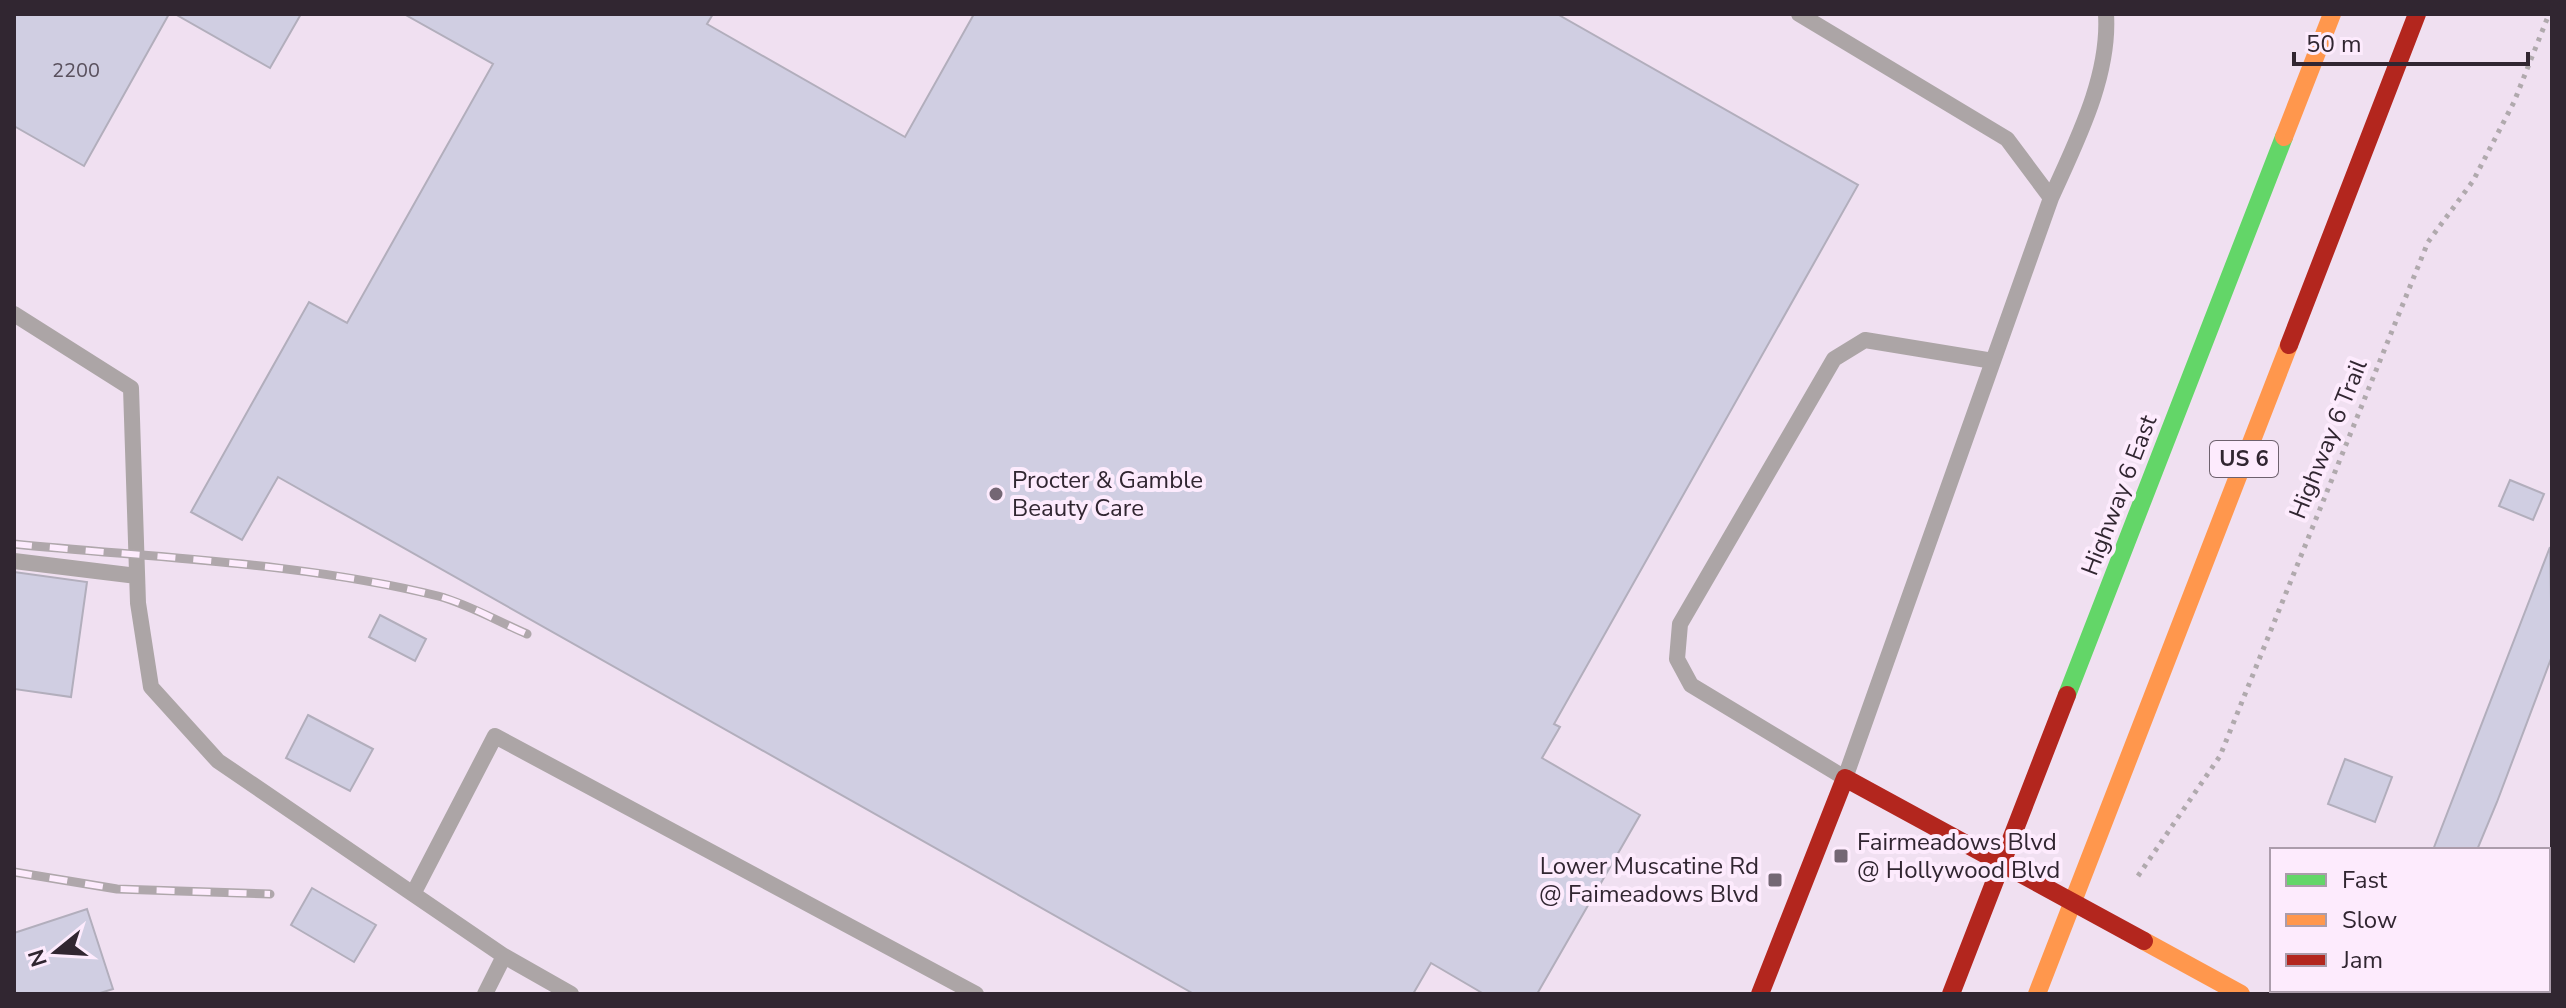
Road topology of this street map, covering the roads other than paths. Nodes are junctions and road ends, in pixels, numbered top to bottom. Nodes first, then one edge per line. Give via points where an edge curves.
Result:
1 (1799, 14) edge
2 (2106, 14) edge
3 (2332, 14) edge
4 (2417, 14) edge
5 (2051, 198) junction
6 (14, 314) edge
7 (1993, 361) junction
8 (14, 561) edge
9 (137, 576) junction
10 (1845, 778) junction
11 (2000, 865) junction
12 (413, 894) junction
13 (2072, 904) junction
14 (504, 956) junction
15 (485, 994) edge
16 (571, 994) edge
17 (976, 994) edge
18 (1760, 994) edge
19 (1951, 994) edge
20 (2037, 994) edge
21 (2241, 994) edge

1 - 5 lane via 2007,139
2 - 5 lane via 2101,65
3 - 11 main road, Highway 6 East
4 - 13 main road, US 6
5 - 7 lane
6 - 9 lane via 131,388
7 - 10 lane
7 - 10 lane via 1865,340 1834,359 1680,624 1677,659 1691,685
8 - 9 lane
9 - 12 lane via 151,687 218,761
10 - 11 main road
10 - 18 main road
11 - 13 main road
11 - 19 main road, Highway 6 East
12 - 14 lane
12 - 17 lane via 495,736
13 - 20 main road, US 6
13 - 21 main road
14 - 15 lane
14 - 16 lane

